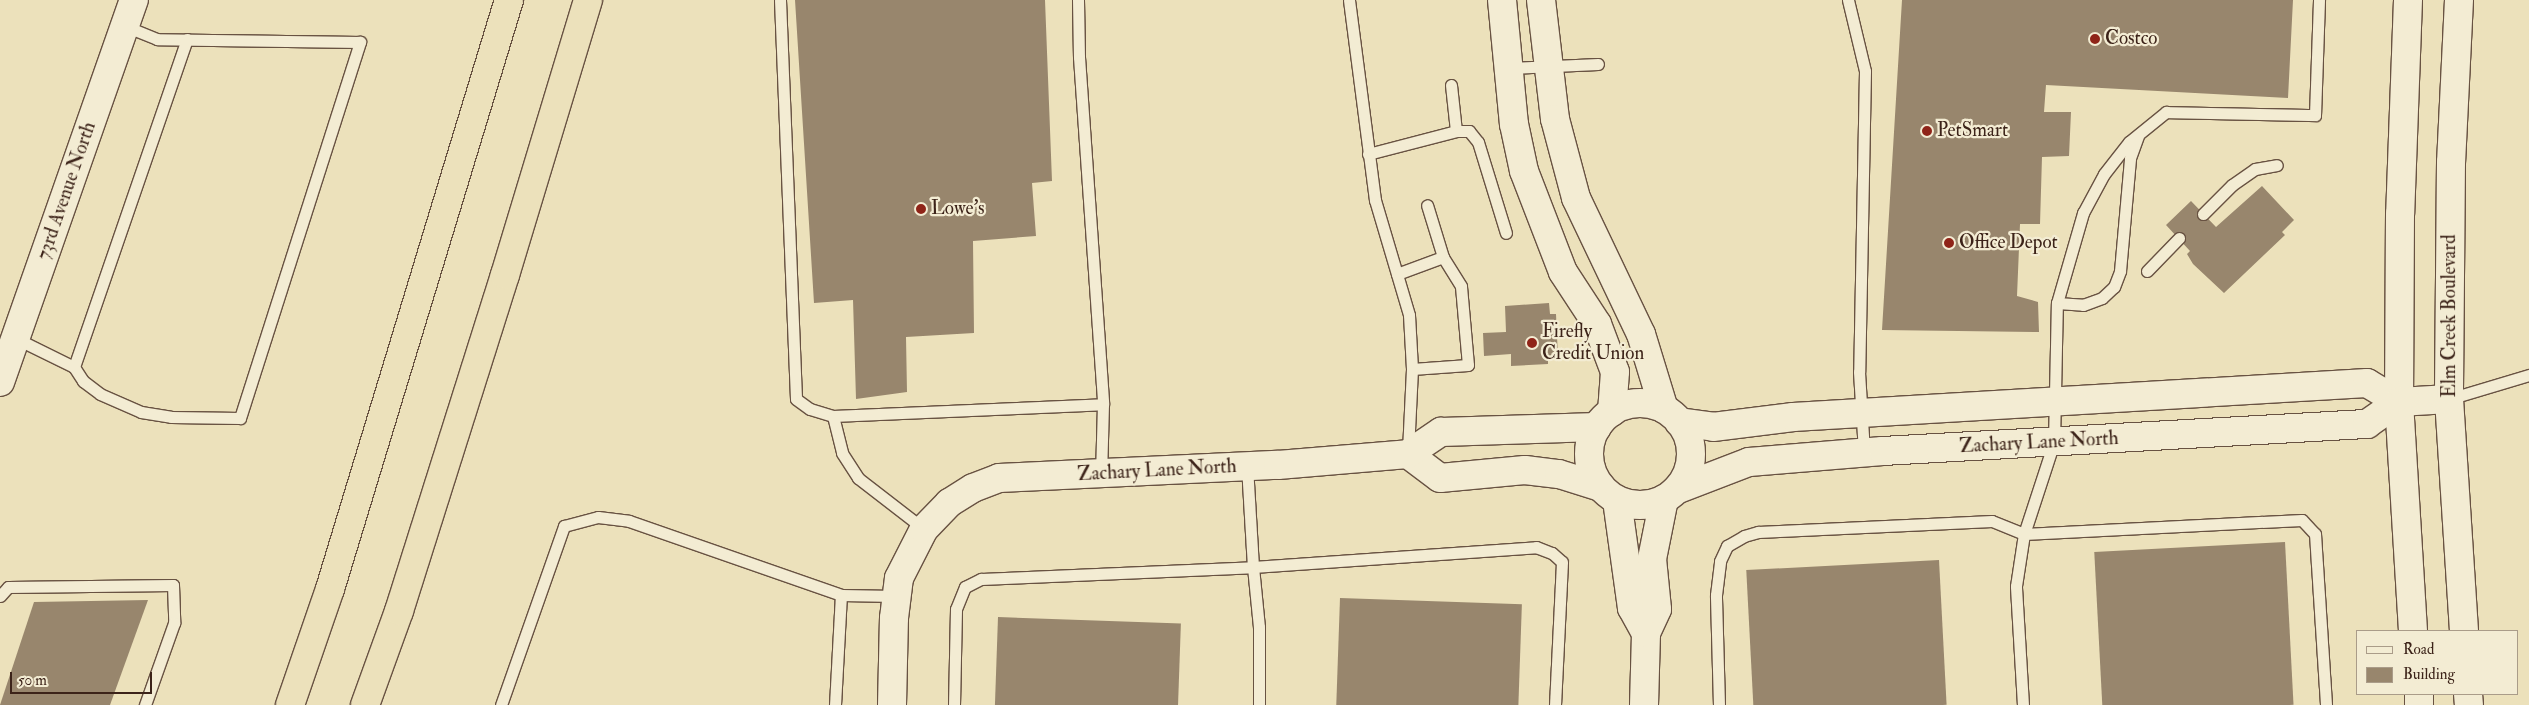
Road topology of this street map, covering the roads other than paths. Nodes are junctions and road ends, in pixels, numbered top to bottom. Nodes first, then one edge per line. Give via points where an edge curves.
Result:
1 (134, 0) edge
2 (509, 0) edge
3 (588, 0) edge
4 (780, 0) edge
5 (1078, 0) edge
6 (1349, 0) edge
7 (1502, 0) edge
8 (1541, 0) edge
9 (1848, 0) edge
10 (2318, 0) edge
11 (2408, 0) edge
12 (2459, 0) edge
13 (125, 26) junction
14 (187, 40) junction
15 (1598, 64) dead end
16 (1547, 65) junction
17 (1510, 68) junction
18 (1451, 86) dead end
19 (1456, 130) junction
20 (2140, 132) junction
21 (1368, 154) junction
22 (2277, 164) dead end
23 (1427, 205) dead end
24 (2203, 214) dead end
25 (1506, 233) dead end
26 (2179, 238) dead end
27 (1443, 257) junction
28 (2146, 271) dead end
29 (1397, 274) junction
30 (2057, 303) junction
31 (16, 338) junction
32 (74, 366) junction
33 (1412, 369) junction
34 (2529, 375) edge
35 (0, 382) edge
36 (2449, 399) junction
37 (2054, 402) junction
38 (2399, 402) junction
39 (1103, 404) junction
40 (1862, 414) junction
41 (1671, 415) junction
42 (833, 416) junction
43 (1605, 419) junction
44 (2054, 442) junction
45 (1864, 452) junction
46 (1408, 454) junction
47 (1247, 466) junction
48 (1101, 474) junction
49 (1609, 493) junction
50 (1670, 495) junction
51 (924, 529) junction
52 (2024, 534) junction
53 (1253, 566) junction
54 (842, 595) junction
55 (0, 596) edge
56 (896, 596) junction
57 (2413, 630) edge
58 (2464, 630) edge
59 (1646, 633) junction
60 (145, 705) edge
61 (290, 705) edge
62 (365, 705) edge
63 (501, 705) edge
64 (835, 705) edge
65 (892, 705) edge
66 (954, 705) edge
67 (1259, 705) edge
68 (1555, 705) edge
69 (1644, 705) edge
70 (1719, 705) edge
71 (2023, 705) edge
72 (2326, 705) edge

1 - 13 street, 73rd Avenue North
2 - 61 highway via 330,589
3 - 62 highway via 399,611
4 - 42 lane via 796,399 810,409
5 - 39 lane via 1078,57
6 - 21 lane
7 - 17 street
8 - 16 street
9 - 40 lane via 1865,71 1859,372
10 - 20 lane via 2315,115 2166,112
11 - 38 street via 2400,214
12 - 36 street, Elm Creek Boulevard via 2451,162
13 - 14 lane via 157,39
13 - 31 street, 73rd Avenue North
14 - 32 lane
14 - 32 lane via 360,42 240,418 171,418 142,412 100,394 83,381
15 - 16 lane
16 - 17 lane
16 - 41 street via 1555,119 1576,198 1641,334
17 - 43 street via 1514,124 1524,171 1563,272 1597,324 1615,372
18 - 19 lane
19 - 21 lane
19 - 25 lane via 1469,131 1478,142
20 - 30 lane via 2104,174 2083,213
20 - 30 lane via 2130,158 2120,271 2114,287 2102,298 2083,305
21 - 29 lane via 1375,200
22 - 24 lane via 2255,169 2232,185
23 - 27 lane
26 - 28 lane
27 - 29 lane
27 - 33 lane via 1461,286 1468,365
29 - 33 lane via 1409,315
30 - 37 lane
31 - 32 lane
31 - 35 street, 73rd Avenue North
33 - 46 lane
34 - 36 lane
36 - 38 street
36 - 58 street, Elm Creek Boulevard
37 - 38 street, Zachary Lane North via 2367,383
37 - 40 street, Zachary Lane North
37 - 44 lane
38 - 44 street, Zachary Lane North via 2367,424
38 - 57 street
39 - 42 lane
39 - 48 lane
40 - 41 street, Zachary Lane North via 1794,417 1713,427
40 - 45 lane
41 - 43 street via 1637,404
41 - 50 street via 1687,434 1690,456 1685,478
42 - 51 lane via 842,453 858,478
43 - 46 street, Zachary Lane North via 1441,432
43 - 49 street via 1589,458 1593,473
44 - 45 street, Zachary Lane North
44 - 52 lane
45 - 50 street, Zachary Lane North via 1749,462
46 - 47 street, Zachary Lane North
46 - 49 street via 1440,478 1525,470 1558,474
47 - 48 street, Zachary Lane North
47 - 53 lane
48 - 51 street, Zachary Lane North via 999,478 972,488 949,503
49 - 50 street via 1632,505
49 - 59 street via 1632,608
50 - 59 street via 1652,559 1656,609
51 - 56 street, Zachary Lane North via 909,555
52 - 70 lane via 1992,521 1758,532 1744,536 1728,546 1720,561 1716,595
52 - 71 lane via 2016,586
52 - 72 lane via 2302,520 2315,534
53 - 66 lane via 981,579 965,586 956,609
53 - 67 lane via 1259,627
53 - 68 lane via 1536,547 1552,552 1562,562
54 - 56 lane
54 - 63 lane via 629,521 598,517 564,526
54 - 64 lane
55 - 60 lane via 8,587 173,586 174,623
56 - 65 street, Zachary Lane North
59 - 69 street

